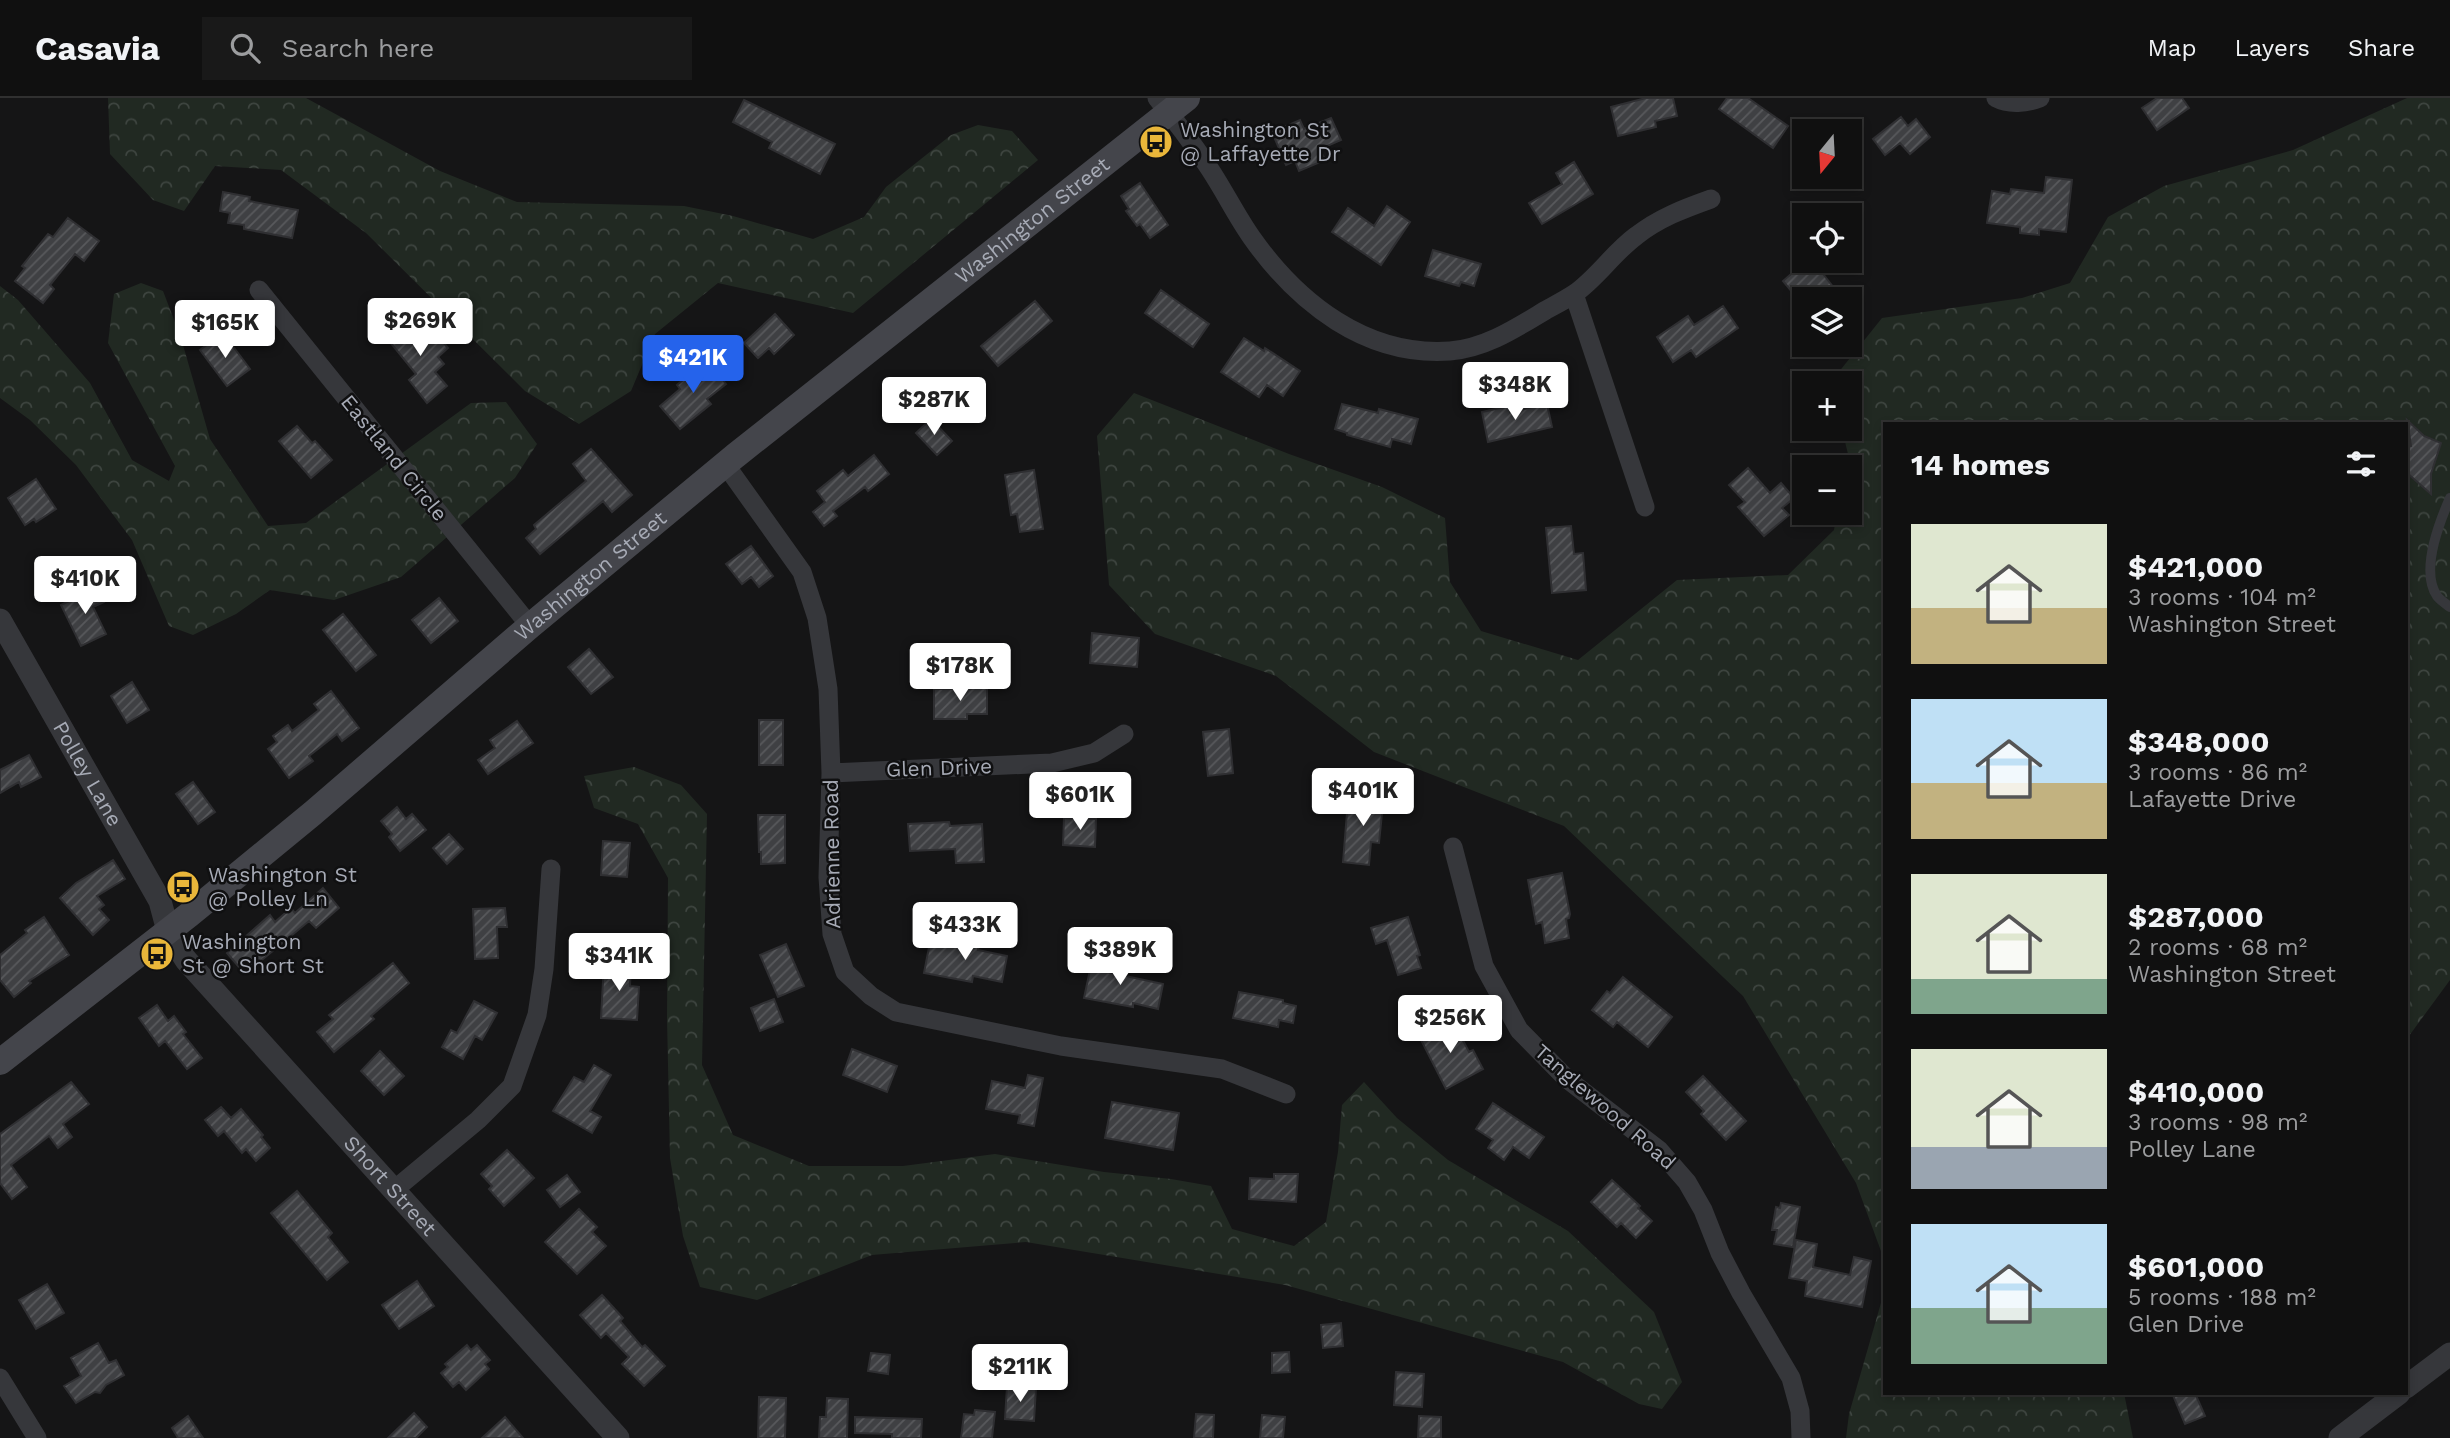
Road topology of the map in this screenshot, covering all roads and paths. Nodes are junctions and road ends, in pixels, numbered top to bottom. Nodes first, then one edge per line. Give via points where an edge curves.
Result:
1 (1996, 98) edge
2 (2040, 98) edge
3 (1171, 103) edge
4 (1711, 199) dead end
5 (259, 290) dead end
6 (1574, 294) junction
7 (725, 464) junction
8 (2450, 498) edge
9 (1645, 507) dead end
10 (2450, 607) edge
11 (0, 620) edge
12 (530, 626) junction
13 (1125, 734) dead end
14 (831, 773) junction
15 (1453, 847) dead end
16 (551, 869) dead end
17 (168, 931) junction
18 (0, 1062) edge
19 (1286, 1094) dead end
20 (394, 1190) junction
21 (2450, 1354) edge
22 (0, 1378) edge
23 (2408, 1386) edge
24 (2396, 1395) edge
25 (37, 1438) edge
26 (618, 1438) edge
27 (1801, 1438) edge
28 (2340, 1438) edge

1 - 2 street via 2016,102
3 - 6 street via 1251,237 1313,306 1347,328 1416,351 1452,351 1491,341
3 - 7 main road, Washington Street
4 - 6 street via 1663,217 1634,237
5 - 12 street, Eastland Circle
6 - 9 street
7 - 12 main road, Washington Street
7 - 14 street, Adrienne Road via 802,572 817,618 828,689
8 - 10 lane via 2435,540 2430,576 2438,596
11 - 17 street, Polley Lane via 160,901
12 - 17 main road, Washington Street
13 - 14 street, Glen Drive via 1094,753 1052,763
14 - 19 street, Adrienne Road via 828,877 832,934 845,972 870,996 896,1012 1035,1041 1222,1069
15 - 27 street, Tanglewood Road via 1484,966 1519,1030 1567,1079 1658,1150 1687,1182 1741,1293 1791,1378 1800,1410
16 - 20 street via 537,1015 512,1086
17 - 18 main road, Washington Street
17 - 20 street, Short Street via 186,960
20 - 26 street, Short Street
21 - 23 street
22 - 25 street
24 - 28 street

